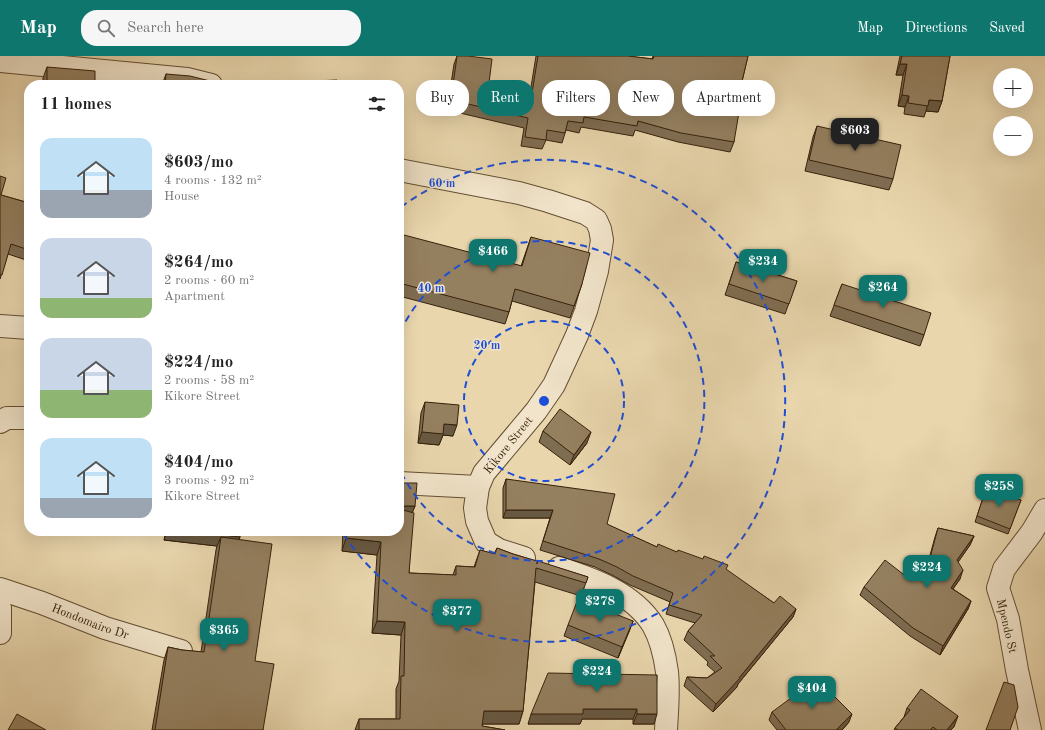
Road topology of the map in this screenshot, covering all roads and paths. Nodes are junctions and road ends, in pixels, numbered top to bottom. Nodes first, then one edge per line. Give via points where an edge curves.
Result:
1 (0, 61) edge
2 (190, 80) edge
3 (404, 171) edge
4 (0, 326) edge
5 (24, 328) edge
6 (24, 418) edge
7 (0, 422) edge
8 (404, 483) edge
9 (478, 487) junction
10 (1045, 510) edge
11 (0, 589) edge
12 (0, 608) edge
13 (0, 633) edge
14 (181, 651) edge
15 (666, 730) edge
16 (1030, 730) edge

1 - 2 street
3 - 9 street, Kikore Street via 548,201 585,213 596,220 600,229 602,240 597,271 586,311 554,385 536,411 484,473
4 - 5 street
6 - 7 street via 7,418
8 - 9 street
9 - 15 street, Kikore Street via 475,508 477,521 486,542 498,550 593,581 631,600 654,626 667,674
10 - 16 street, Mpendo St via 1004,569 998,588 1008,619
11 - 14 street, Hondomairo Dr via 105,628
12 - 13 street

